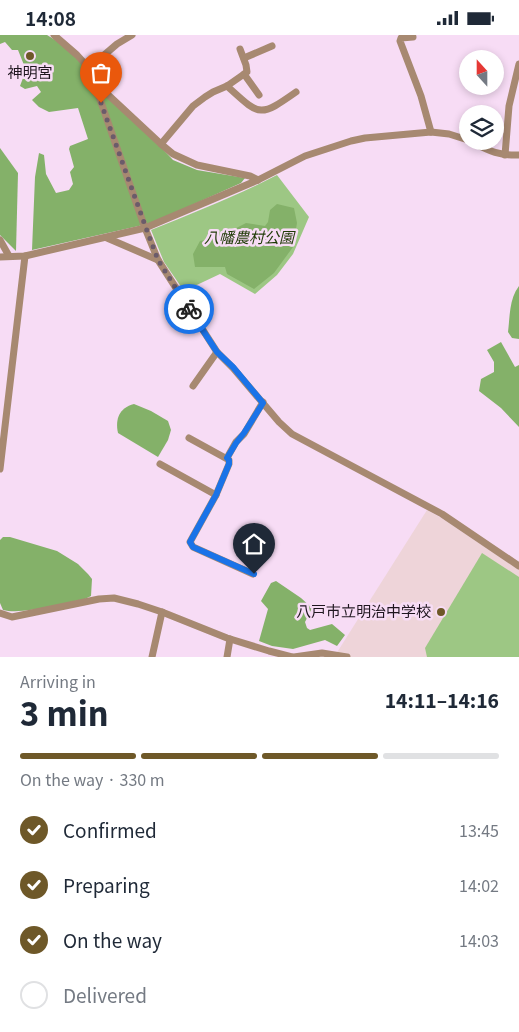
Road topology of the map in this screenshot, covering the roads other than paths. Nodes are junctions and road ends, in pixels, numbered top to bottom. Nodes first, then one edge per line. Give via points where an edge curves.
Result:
1 (54, 35) edge
2 (132, 35) edge
3 (413, 37) dead end
4 (272, 46) dead end
5 (240, 49) dead end
6 (244, 59) junction
7 (519, 64) edge
8 (89, 68) junction
9 (244, 74) junction
10 (227, 86) junction
11 (296, 92) dead end
12 (259, 95) dead end
13 (431, 132) junction
14 (459, 138) edge
15 (161, 145) junction
16 (488, 150) edge
17 (505, 155) junction
18 (519, 155) edge
19 (258, 180) junction
20 (146, 228) junction
21 (106, 237) junction
22 (0, 239) edge
23 (9, 256) junction
24 (25, 256) junction
25 (0, 257) edge
26 (158, 260) junction
27 (217, 352) junction
28 (193, 386) dead end
29 (263, 403) junction
30 (189, 438) dead end
31 (227, 458) junction
32 (160, 464) dead end
33 (0, 469) edge
34 (216, 495) junction
35 (519, 566) edge
36 (254, 574) dead end
37 (162, 612) junction
38 (0, 613) edge
39 (230, 639) junction
40 (152, 657) edge
41 (227, 657) edge
42 (293, 657) edge
43 (347, 657) edge

1 - 8 street
2 - 8 street
3 - 13 street via 401,38 400,41
4 - 6 street
5 - 6 street
6 - 9 street via 247,69
7 - 17 street via 509,106
8 - 15 street via 103,89
8 - 20 street
9 - 10 street
9 - 12 street
10 - 11 street via 249,106 261,111 275,107
10 - 15 street via 193,106
13 - 14 street
13 - 19 street via 351,141 299,159
15 - 19 street via 197,165
16 - 17 street
17 - 18 street
19 - 20 street
20 - 21 street
20 - 26 street
21 - 24 street
21 - 26 street
22 - 23 street
23 - 24 street
23 - 25 street
24 - 33 street
26 - 27 street
27 - 28 street
27 - 29 street
29 - 31 street
29 - 35 street via 292,434 442,514
30 - 31 street
31 - 34 street via 229,464
32 - 34 street
34 - 36 street via 190,542 193,547
37 - 38 street via 108,597 20,616
37 - 39 street
37 - 40 street
39 - 41 street
39 - 42 street
42 - 43 street via 322,653

